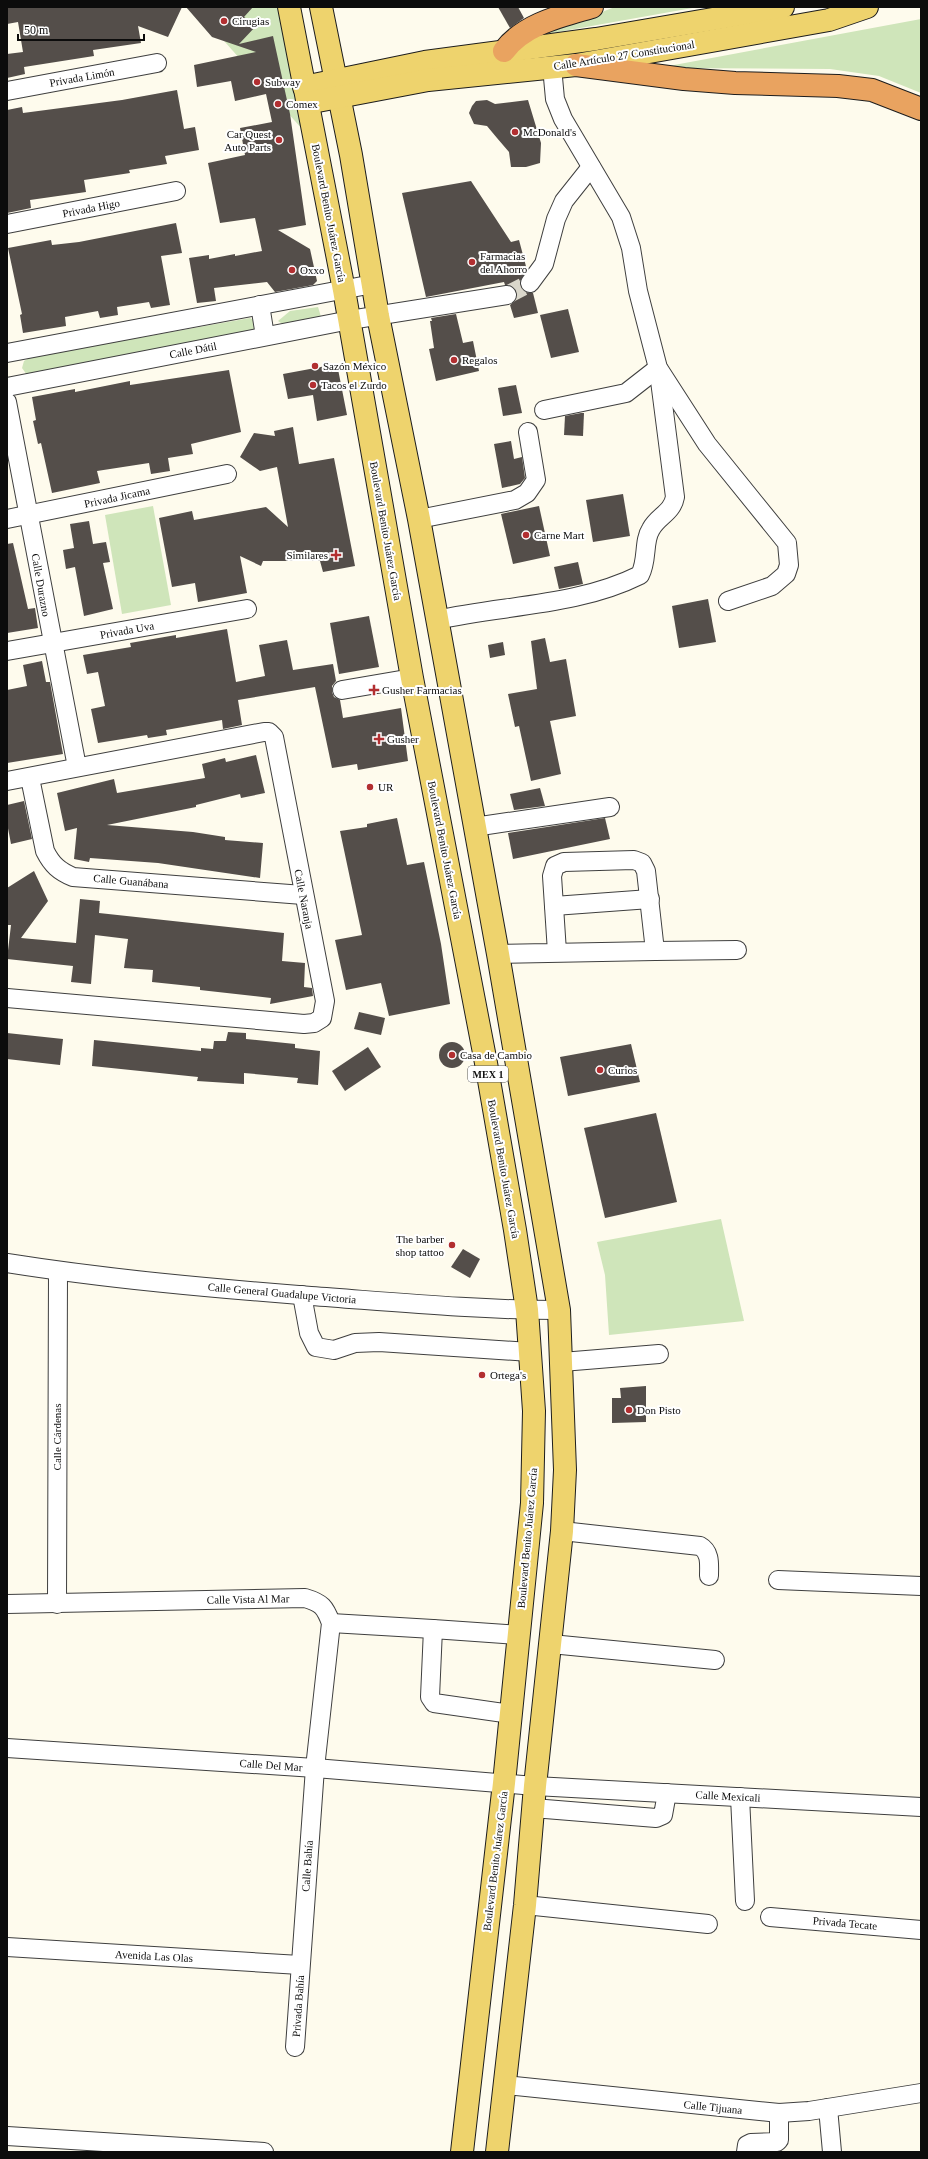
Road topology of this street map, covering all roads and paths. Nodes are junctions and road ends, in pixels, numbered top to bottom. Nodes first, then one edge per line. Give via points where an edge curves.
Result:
1 (289, 7) edge
2 (321, 7) edge
3 (592, 7) edge
4 (783, 7) edge
5 (867, 7) edge
6 (557, 12) edge
7 (504, 51) junction
8 (157, 63) dead end
9 (576, 65) junction
10 (552, 67) junction
11 (338, 88) junction
12 (7, 91) edge
13 (305, 95) junction
14 (921, 109) edge
15 (591, 167) junction
16 (176, 191) dead end
17 (7, 224) edge
18 (530, 283) tunnel mouth
19 (374, 284) junction
20 (344, 290) junction
21 (507, 295) tunnel mouth
22 (260, 305) junction
23 (378, 316) junction
24 (350, 320) junction
25 (265, 336) junction
26 (7, 353) edge
27 (658, 368) junction
28 (7, 387) edge
29 (7, 402) edge
30 (544, 410) dead end
31 (528, 432) dead end
32 (227, 474) dead end
33 (29, 515) junction
34 (7, 519) edge
35 (419, 519) junction
36 (728, 601) dead end
37 (247, 609) dead end
38 (437, 620) junction
39 (52, 643) junction
40 (7, 651) edge
41 (412, 678) junction
42 (342, 690) dead end
43 (77, 767) junction
44 (30, 778) junction
45 (7, 781) edge
46 (610, 807) dead end
47 (474, 827) junction
48 (303, 895) junction
49 (650, 899) junction
50 (554, 906) junction
51 (738, 950) dead end
52 (655, 951) junction
53 (557, 952) junction
54 (498, 954) junction
55 (7, 998) edge
56 (7, 1263) edge
57 (58, 1271) junction
58 (302, 1295) junction
59 (526, 1310) junction
60 (559, 1310) junction
61 (530, 1352) junction
62 (659, 1354) dead end
63 (562, 1362) junction
64 (562, 1531) junction
65 (709, 1576) dead end
66 (778, 1580) dead end
67 (921, 1586) edge
68 (7, 1604) edge
69 (57, 1604) junction
70 (331, 1623) junction
71 (433, 1629) junction
72 (519, 1635) junction
73 (551, 1644) junction
74 (715, 1660) dead end
75 (511, 1714) junction
76 (7, 1748) edge
77 (315, 1768) junction
78 (504, 1783) junction
79 (535, 1786) junction
80 (667, 1793) junction
81 (740, 1797) junction
82 (921, 1807) edge
83 (533, 1808) junction
84 (745, 1901) dead end
85 (525, 1905) junction
86 (770, 1917) dead end
87 (708, 1924) dead end
88 (921, 1930) edge
89 (7, 1948) edge
90 (300, 1965) junction
91 (295, 2048) dead end
92 (505, 2085) junction
93 (921, 2093) edge
94 (828, 2108) junction
95 (779, 2113) junction
96 (7, 2136) edge
97 (264, 2152) edge
98 (462, 2152) edge
99 (497, 2152) edge
100 (746, 2152) edge
101 (832, 2152) edge

1 - 13 main road, Boulevard Benito Juárez García / MEX 1
2 - 11 main road, MEX 1
3 - 6 highway
4 - 7 main road, Calle Artículo 27 Constitucional via 596,39
5 - 9 main road, Calle Artículo 27 Constitucional via 829,20
6 - 7 highway via 518,36
7 - 11 main road, Calle Artículo 27 Constitucional via 425,62
8 - 12 street, Privada Limón
9 - 10 main road, Calle Artículo 27 Constitucional
9 - 14 highway via 684,79 865,89
10 - 11 main road, Calle Artículo 27 Constitucional
10 - 15 street via 555,99 563,119
11 - 13 main road, Calle Artículo 27 Constitucional
11 - 19 main road, MEX 1
13 - 20 main road, Boulevard Benito Juárez García / MEX 1
15 - 18 street via 564,201 556,219 544,264
15 - 27 street via 623,223
16 - 17 street, Privada Higo
19 - 20 street
19 - 23 main road, MEX 1
20 - 22 street
20 - 24 main road, Boulevard Benito Juárez García / MEX 1
21 - 23 street, Calle Dátil
22 - 25 street
22 - 26 street
23 - 24 street, Calle Dátil
23 - 35 main road, MEX 1
24 - 25 street, Calle Dátil
24 - 41 main road, Boulevard Benito Juárez García / MEX 1
25 - 28 street, Calle Dátil
27 - 30 street via 626,393
27 - 36 street via 707,444 787,543 789,565 786,574 772,586
27 - 38 street via 675,497 672,507 650,530 646,558 640,575 622,584 589,594
29 - 33 street, Calle Durazno
31 - 35 street via 536,480 526,493 515,500
32 - 33 street, Privada Jicama
33 - 34 street, Privada Jicama
33 - 39 street, Calle Durazno
35 - 38 main road, MEX 1
37 - 39 street, Privada Uva
38 - 47 main road, MEX 1
39 - 40 street, Privada Uva
39 - 43 street, Calle Durazno
41 - 42 street
41 - 59 main road, Boulevard Benito Juárez García / MEX 1 via 486,1063
43 - 44 street, Calle Naranja
43 - 48 street, Calle Naranja via 269,732 274,737
44 - 45 street, Calle Naranja
44 - 48 street, Calle Guanábana via 45,851 50,862 59,871 73,877
46 - 47 street
47 - 54 main road, MEX 1
48 - 55 street, Calle Naranja via 325,1001 322,1018 314,1023
49 - 50 street
49 - 50 street via 645,867 638,860 564,862 559,863 552,871
49 - 52 street
50 - 53 street
51 - 52 street
52 - 53 street
53 - 54 street
54 - 60 main road, MEX 1
56 - 57 street, Calle General Guadalupe Victoria
57 - 58 street, Calle General Guadalupe Victoria
57 - 69 street, Calle Cárdenas
58 - 59 street, Calle General Guadalupe Victoria
58 - 61 street via 309,1333 316,1347 334,1350 355,1344 379,1342
59 - 60 street, Calle General Guadalupe Victoria
59 - 61 main road, Boulevard Benito Juárez García / MEX 1
60 - 63 main road, MEX 1
61 - 72 main road, Boulevard Benito Juárez García / MEX 1 via 534,1412 532,1503
62 - 63 street
63 - 64 main road, MEX 1 via 565,1470
64 - 65 street via 700,1546 708,1556
64 - 73 main road, MEX 1
66 - 67 street
68 - 69 street, Calle Vista Al Mar
69 - 70 street, Calle Vista Al Mar via 305,1598 319,1602
70 - 71 street
70 - 77 street
71 - 72 street
71 - 75 street via 430,1697 434,1703
72 - 75 main road, Boulevard Benito Juárez García / MEX 1
73 - 74 street
73 - 79 main road, MEX 1
75 - 78 main road, Boulevard Benito Juárez García / MEX 1
76 - 77 street, Calle Del Mar
77 - 78 street, Calle Del Mar
77 - 90 street, Calle Bahía
78 - 79 street, Calle Del Mar
78 - 98 main road, Boulevard Benito Juárez García / MEX 1
79 - 80 street, Calle Mexicali
79 - 83 main road, MEX 1
80 - 81 street, Calle Mexicali
80 - 83 street via 662,1815 656,1818
81 - 82 street, Calle Mexicali
81 - 84 street
83 - 85 main road, MEX 1
85 - 87 street
85 - 92 main road, MEX 1
86 - 88 street, Privada Tecate
89 - 90 street, Avenida Las Olas
90 - 91 street, Privada Bahía
92 - 95 street, Calle Tijuana
92 - 99 main road, MEX 1
93 - 94 street, Calle Tijuana
94 - 95 street, Calle Tijuana
94 - 101 street
95 - 100 street via 779,2140 751,2143 747,2145
96 - 97 street

